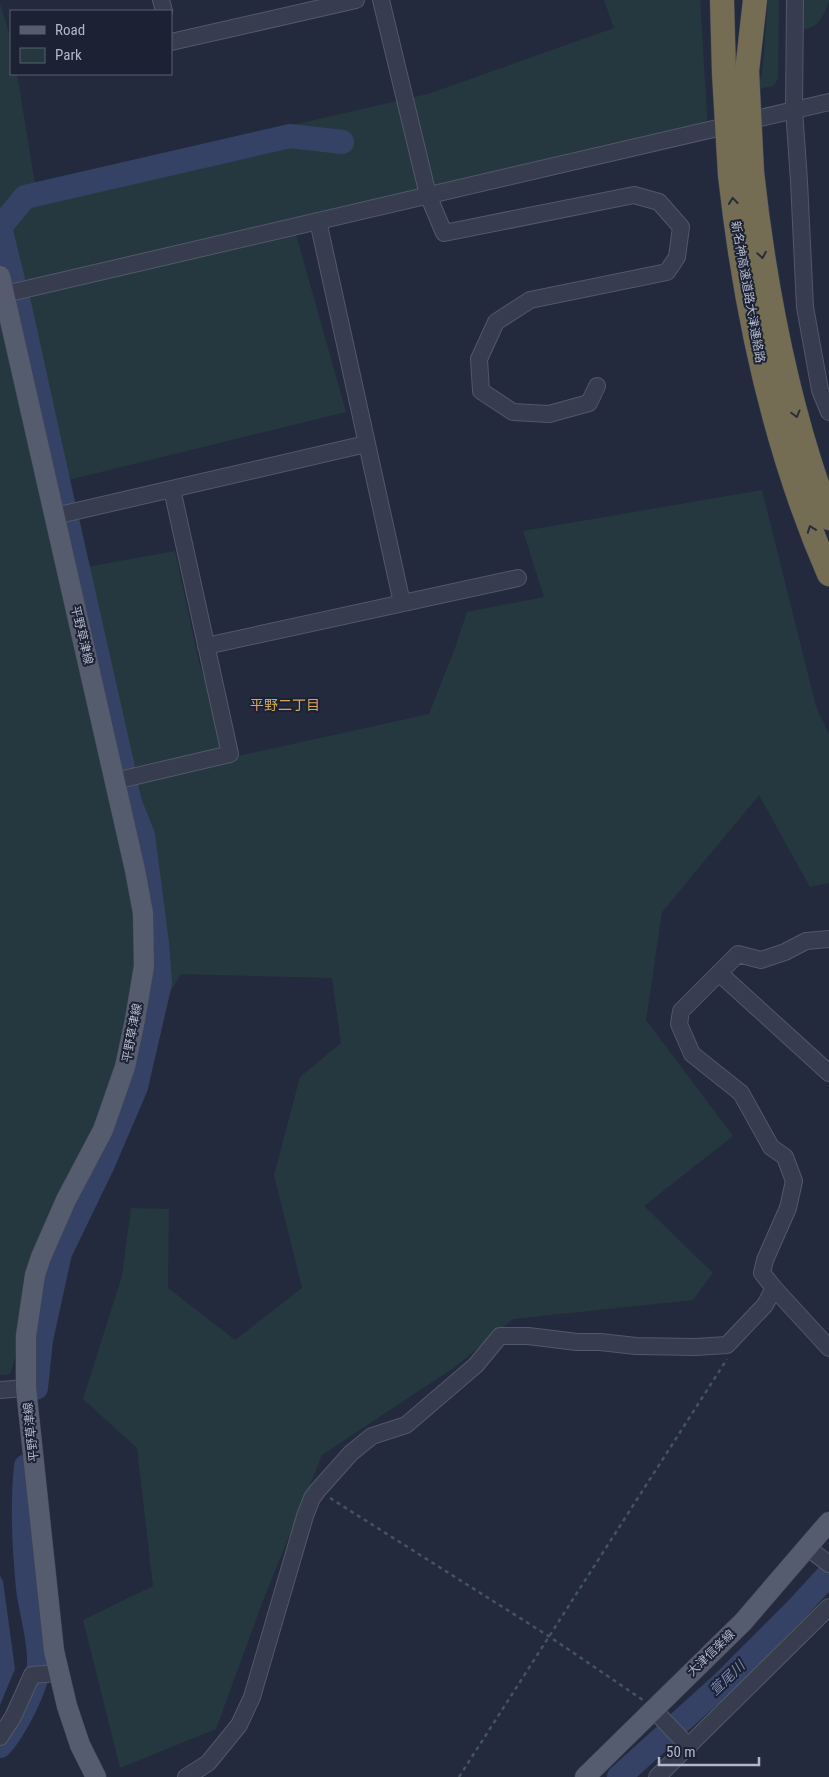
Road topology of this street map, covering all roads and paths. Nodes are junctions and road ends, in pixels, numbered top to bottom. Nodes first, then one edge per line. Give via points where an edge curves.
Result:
1 (356, 0) edge
2 (381, 0) edge
3 (723, 0) edge
4 (746, 0) edge
5 (754, 0) edge
6 (795, 0) edge
7 (172, 42) edge
8 (747, 71) junction
9 (829, 102) edge
10 (794, 109) junction
11 (741, 174) junction
12 (428, 195) junction
13 (318, 221) junction
14 (2, 285) edge
15 (597, 386) dead end
16 (829, 412) edge
17 (366, 444) junction
18 (172, 489) junction
19 (55, 516) junction
20 (829, 518) edge
21 (829, 574) edge
22 (518, 578) dead end
23 (402, 603) junction
24 (206, 646) junction
25 (115, 781) junction
26 (829, 939) edge
27 (719, 973) junction
28 (829, 1074) edge
29 (774, 1288) junction
30 (727, 1345) junction
31 (829, 1348) edge
32 (26, 1388) junction
33 (0, 1390) edge
34 (318, 1490) junction
35 (829, 1522) edge
36 (819, 1556) edge
37 (829, 1607) edge
38 (550, 1637) junction
39 (58, 1673) junction
40 (656, 1713) junction
41 (0, 1737) edge
42 (686, 1745) junction
43 (96, 1777) edge
44 (186, 1777) edge
45 (459, 1777) edge
46 (585, 1777) edge
47 (657, 1777) edge

1 - 7 street
2 - 12 street
3 - 11 highway, 新名神高速道路大津連絡路, bridge via 724,73
4 - 8 highway, 新名神高速道路大津連絡路
5 - 8 highway
6 - 10 street
8 - 11 highway, 新名神高速道路大津連絡路, bridge
9 - 10 street
10 - 12 street
10 - 16 street via 805,307 820,390
11 -> 20 highway, 新名神高速道路大津連絡路 via 759,233 768,296 797,418
21 -> 11 highway, 新名神高速道路大津連絡路 via 792,475 759,356 736,231
12 - 13 street
12 - 15 street via 444,233 634,195 659,202 681,227 677,257 666,272 530,300 496,322 479,359 481,391 513,412 549,414 589,403
13 - 14 street
13 - 17 street
14 - 19 main road, 平野草津線
17 - 18 street
17 - 23 street
18 - 19 street
18 - 24 street
19 - 25 main road, 平野草津線
22 - 23 street
23 - 24 street
24 - 25 street via 230,754
25 - 32 main road, 平野草津線 via 143,913 144,966 125,1067 103,1130 66,1200 35,1275 26,1336
26 - 27 street via 806,941 761,960 738,954
27 - 28 street
27 - 29 street via 682,1011 679,1024 692,1054 741,1094 771,1147 786,1157 794,1181 788,1208 762,1273
29 - 30 street via 765,1306
29 - 31 street
30 - 34 street via 636,1346 500,1336 476,1365 447,1391 406,1425 372,1436 351,1453
30 - 38 path via 727,1359
32 - 33 street
32 - 39 main road, 平野草津線
34 - 38 path
34 - 44 street via 305,1516 252,1697 240,1725 208,1763
35 - 36 main road, 大津信楽線
36 - 40 main road, 大津信楽線 via 744,1622
37 - 42 street
38 - 40 path via 647,1703
38 - 45 path
39 - 41 street via 32,1675
39 - 43 main road, 平野草津線 via 80,1746
40 - 42 street
40 - 46 main road, 大津信楽線
42 - 47 street

